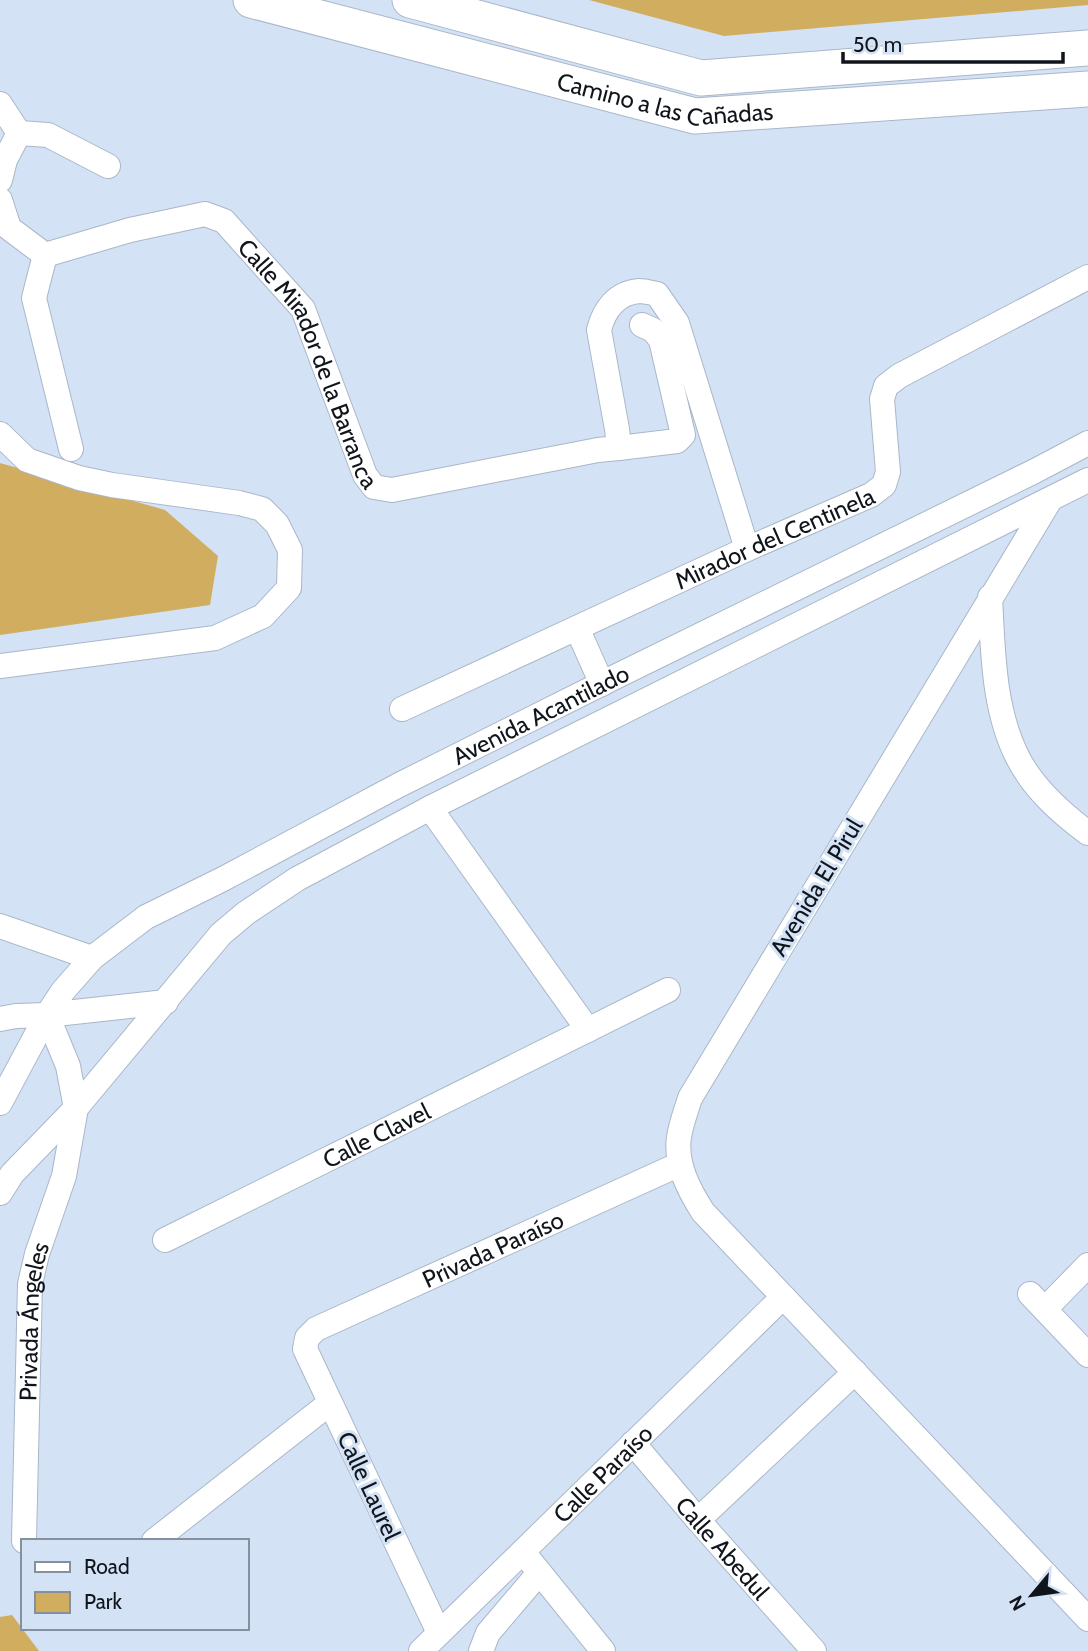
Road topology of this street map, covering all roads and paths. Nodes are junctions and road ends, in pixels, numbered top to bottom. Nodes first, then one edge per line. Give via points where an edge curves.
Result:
1 (251, 0) edge
2 (410, 0) edge
3 (1088, 48) edge
4 (1088, 89) edge
5 (0, 104) edge
6 (19, 133) junction
7 (108, 166) dead end
8 (0, 180) edge
9 (0, 200) edge
10 (45, 255) junction
11 (1088, 277) edge
12 (642, 325) dead end
13 (0, 434) edge
14 (1088, 443) edge
15 (619, 448) junction
16 (71, 449) dead end
17 (1035, 471) junction
18 (1088, 480) edge
19 (1050, 500) junction
20 (747, 549) junction
21 (990, 597) junction
22 (578, 627) junction
23 (0, 666) edge
24 (603, 684) junction
25 (402, 709) dead end
26 (430, 808) junction
27 (1088, 833) edge
28 (0, 926) edge
29 (92, 958) junction
30 (668, 990) dead end
31 (166, 1002) junction
32 (47, 1015) junction
33 (0, 1019) edge
34 (588, 1030) junction
35 (0, 1103) edge
36 (76, 1108) junction
37 (680, 1164) junction
38 (0, 1193) edge
39 (165, 1240) dead end
40 (1088, 1265) edge
41 (783, 1297) junction
42 (307, 1338) joint
43 (1088, 1355) edge
44 (855, 1372) junction
45 (330, 1403) junction
46 (634, 1443) junction
47 (698, 1520) junction
48 (24, 1539) edge
49 (157, 1539) edge
50 (523, 1552) junction
51 (539, 1573) junction
52 (1088, 1619) edge
53 (439, 1633) junction
54 (421, 1651) edge
55 (481, 1651) edge
56 (603, 1651) edge
57 (814, 1651) edge

1 - 4 main road, Camino a las Cañadas via 695,116
2 - 3 main road, Camino a las Cañadas via 701,78
5 - 6 street
6 - 7 street via 48,135
6 - 8 street
9 - 10 street via 9,228
10 - 15 street, Calle Mirador de la Barranca via 205,214 224,221 303,309 365,475 374,487 391,490
10 - 16 street via 34,298
11 - 20 street, Mirador del Centinela via 886,386 882,399 888,472 884,485 872,495
12 - 15 street via 661,340 683,435 677,441
13 - 23 street via 27,460 79,478 262,509 277,524 290,550 289,589 264,616 215,638
14 - 17 street, Avenida Acantilado
15 - 20 street via 600,330 603,314 620,296 639,291 657,294 677,323
17 - 19 street
17 - 24 street, Avenida Acantilado
18 - 19 street, Avenida Acantilado
19 - 21 street, Avenida El Pirul
19 - 26 street, Avenida Acantilado
20 - 22 street, Mirador del Centinela
21 - 27 street via 1000,704 1018,759 1053,804
21 - 37 street, Avenida El Pirul via 690,1098 679,1138
22 - 24 street
22 - 25 street, Mirador del Centinela
24 - 29 street, Avenida Acantilado via 146,917
26 - 31 street, Avenida Acantilado via 297,879 246,914 221,934
26 - 34 street
28 - 29 street
29 - 32 street, Avenida Acantilado
30 - 34 street, Calle Clavel
31 - 32 street
31 - 36 street, Avenida Acantilado
32 - 33 street
32 - 35 street, Avenida Acantilado
32 - 36 street via 68,1066
34 - 39 street, Calle Clavel
36 - 38 street, Avenida Acantilado via 12,1174
36 - 48 street, Privada Ángeles via 64,1176 30,1284
37 - 41 street, Avenida El Pirul via 703,1212
37 - 42 street, Privada Paraíso via 316,1329
40 - 43 street via 1037,1302
41 - 44 street, Avenida El Pirul
41 - 46 street, Calle Paraíso
42 - 45 street, Calle Laurel via 305,1349
44 - 47 street
44 - 52 street, Avenida El Pirul
45 - 49 street
45 - 53 street, Calle Laurel
46 - 47 street, Calle Abedul
46 - 50 street, Calle Paraíso
47 - 57 street, Calle Abedul
50 - 51 street
50 - 53 street, Calle Paraíso
51 - 55 street via 488,1633
51 - 56 street
53 - 54 street, Calle Paraíso

